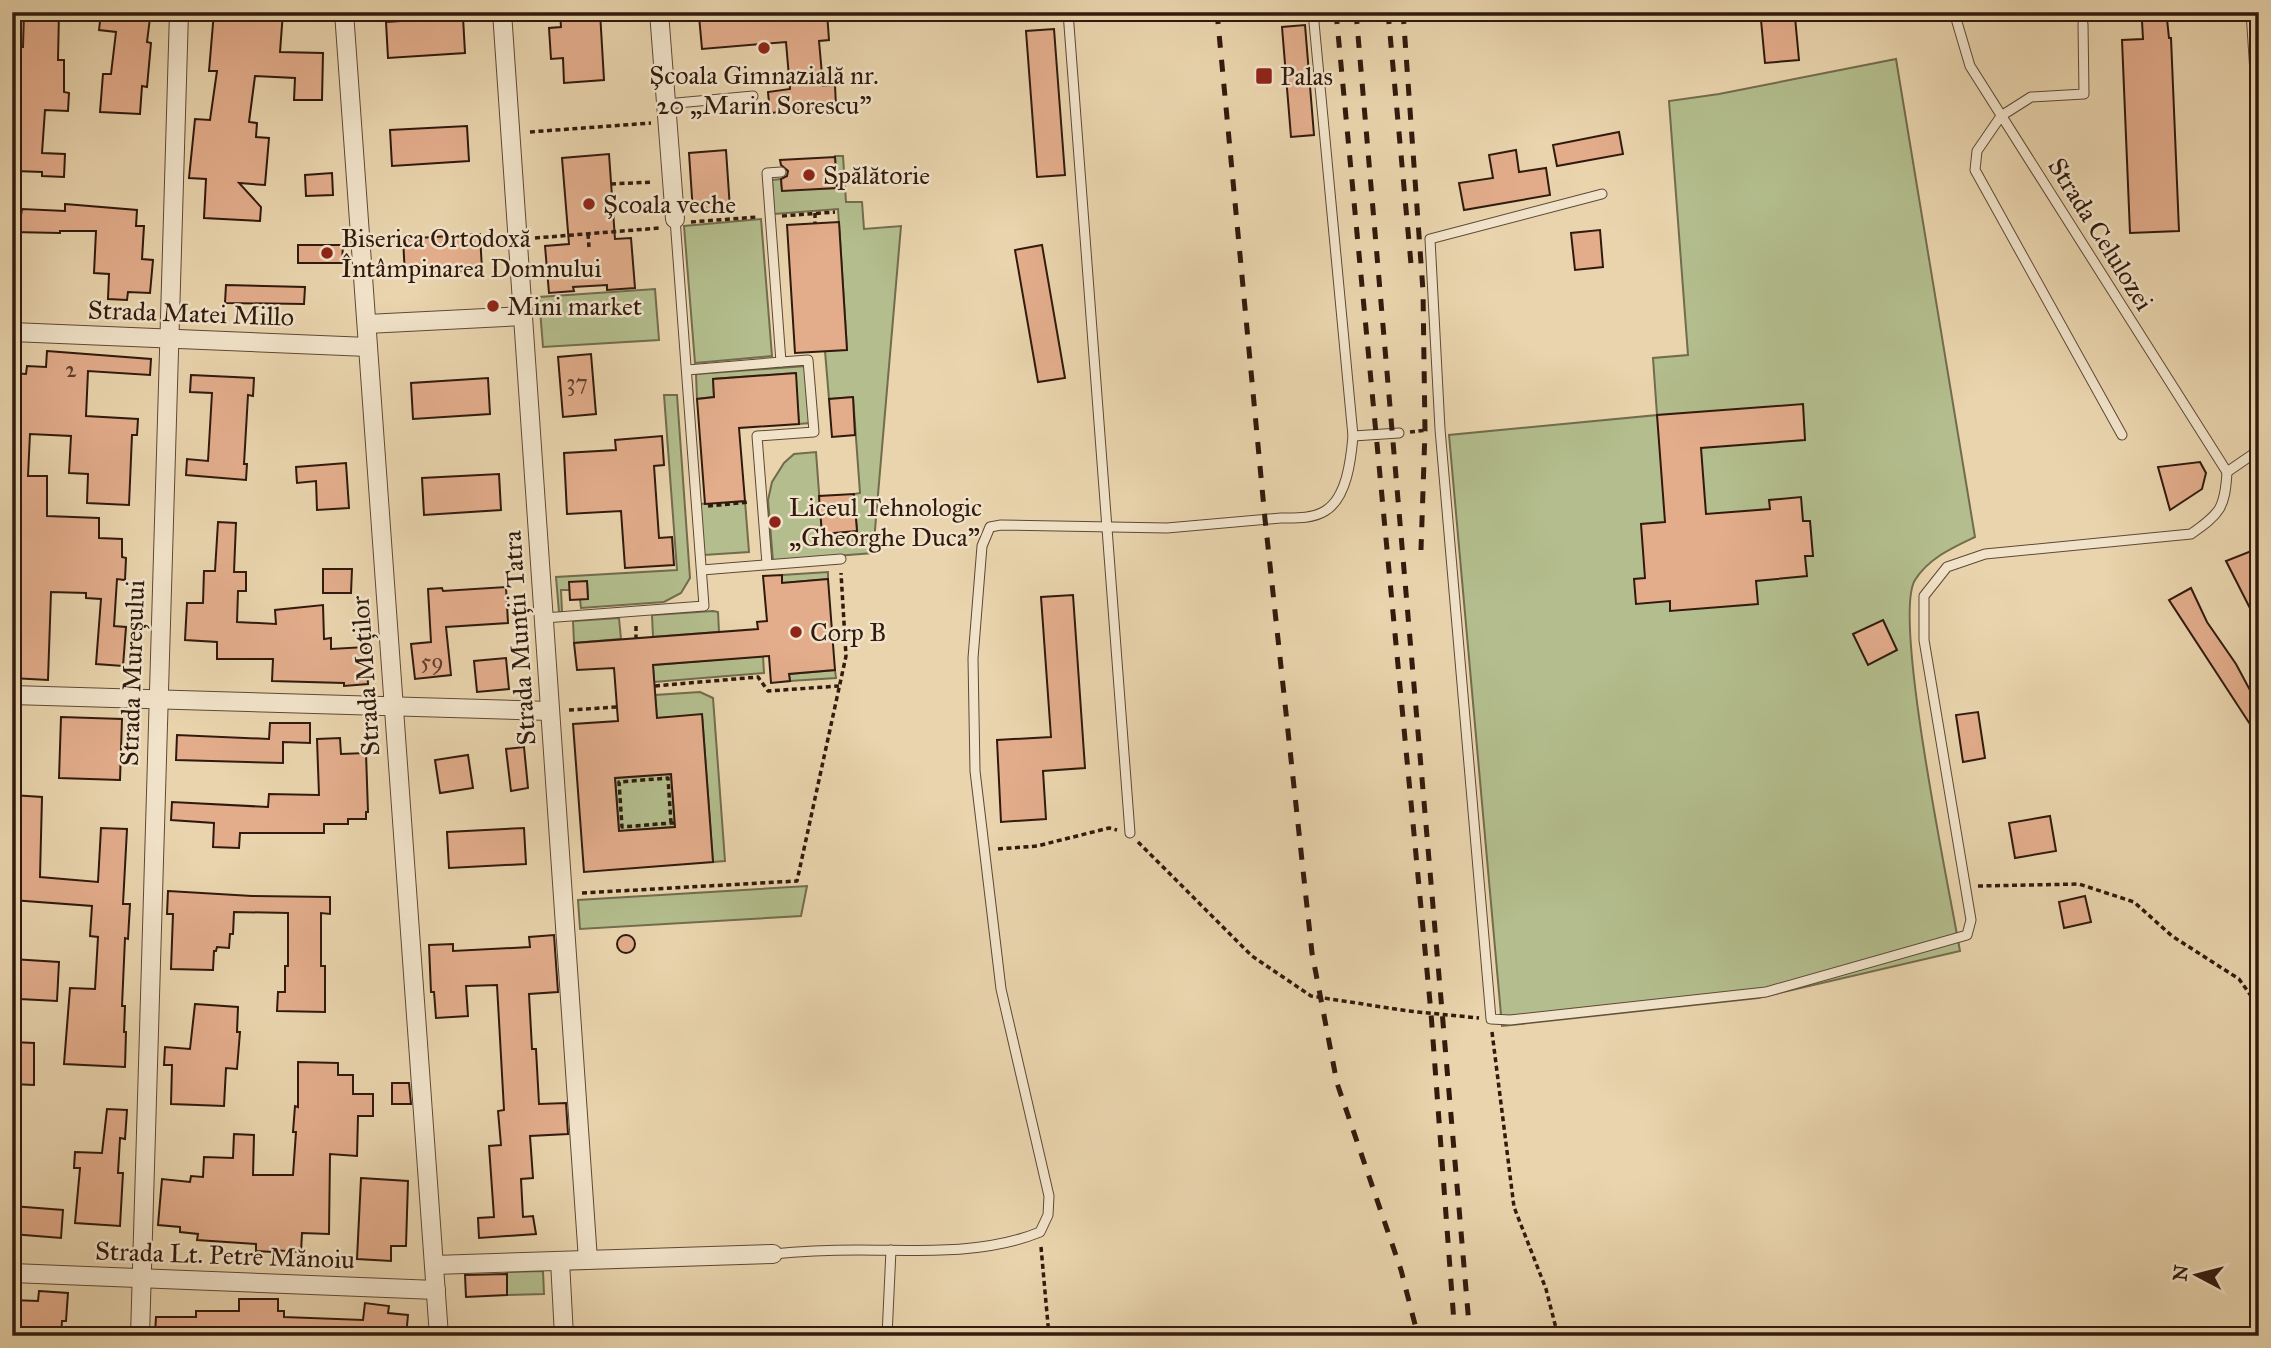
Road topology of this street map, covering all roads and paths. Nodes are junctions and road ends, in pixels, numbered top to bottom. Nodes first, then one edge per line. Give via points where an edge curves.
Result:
1 (179, 12) edge
2 (345, 12) edge
3 (502, 12) edge
4 (659, 12) edge
5 (1069, 12) edge
6 (1313, 12) edge
7 (1954, 12) edge
8 (2251, 12) edge
9 (2083, 24) dead end
10 (753, 96) dead end
11 (666, 104) junction
12 (2001, 116) junction
13 (667, 122) junction
14 (2259, 133) edge
15 (510, 134) junction
16 (781, 172) dead end
17 (672, 180) junction
18 (611, 184) dead end
19 (1602, 194) dead end
20 (815, 213) dead end
21 (675, 223) junction
22 (816, 224) dead end
23 (587, 234) junction
24 (517, 239) junction
25 (589, 247) dead end
26 (523, 316) junction
27 (367, 324) junction
28 (12, 332) edge
29 (169, 339) junction
30 (368, 346) junction
31 (781, 362) junction
32 (687, 370) junction
33 (1440, 429) junction
34 (1399, 433) joint
35 (2122, 435) dead end
36 (1353, 436) junction
37 (2259, 450) edge
38 (2227, 472) junction
39 (750, 502) dead end
40 (697, 507) junction
41 (1108, 527) junction
42 (841, 559) joint
43 (767, 564) junction
44 (702, 570) junction
45 (544, 618) junction
46 (654, 686) dead end
47 (839, 686) junction
48 (12, 695) edge
49 (158, 699) junction
50 (394, 706) junction
51 (617, 707) dead end
52 (550, 711) junction
53 (620, 827) joint
54 (1130, 833) junction
55 (985, 849) junction
56 (1966, 887) junction
57 (563, 894) junction
58 (2259, 1007) edge
59 (1491, 1019) junction
60 (1040, 1232) junction
61 (891, 1250) junction
62 (773, 1254) joint
63 (588, 1260) junction
64 (560, 1261) junction
65 (434, 1265) junction
66 (12, 1273) edge
67 (142, 1278) junction
68 (436, 1290) junction
69 (140, 1336) edge
70 (439, 1336) edge
71 (564, 1336) edge
72 (887, 1336) edge
73 (1049, 1336) edge
74 (1558, 1336) edge

1 - 29 street, Strada Mureșului
2 - 27 street, Strada Moților
3 - 15 street, Strada Munții Tatra
4 - 11 street
5 - 41 lane
6 - 36 lane
7 - 12 lane, Strada Celulozei via 1970,66
8 - 14 lane
9 - 12 lane via 2084,94 2031,97
10 - 11 lane
11 - 13 street
12 - 35 lane via 1977,151 1975,170
12 - 38 lane, Strada Celulozei
13 - 15 path
13 - 17 street
15 - 24 street, Strada Munții Tatra
16 - 31 lane via 767,173
17 - 18 path
17 - 21 street
19 - 33 lane via 1430,239
20 - 22 path
21 - 23 path
21 - 32 lane
23 - 24 path
23 - 25 path
24 - 26 street, Strada Munții Tatra
26 - 27 street
26 - 45 street, Strada Munții Tatra
27 - 30 street, Strada Moților
28 - 29 street, Strada Matei Millo
29 - 30 street, Strada Matei Millo
29 - 49 street, Strada Mureșului
30 - 50 street, Strada Moților
31 - 32 lane
31 - 43 lane via 808,360 814,432 757,436
32 - 40 lane
33 - 34 path
33 - 59 lane
34 - 36 lane
36 - 41 lane via 1350,469 1337,499 1325,512 1302,518 1174,527
37 - 38 lane
38 - 56 lane via 2226,495 2216,517 2191,534 1985,554 1947,567 1924,596 1924,640
39 - 40 path
40 - 44 lane
41 - 54 lane
41 - 55 lane via 1001,525 990,527 982,545 973,658 975,771
42 - 43 lane
42 - 47 path via 846,656
43 - 44 lane
44 - 45 lane via 704,606
45 - 52 street, Strada Munții Tatra
46 - 47 path via 758,677 768,691
47 - 57 path via 797,881
48 - 49 street
49 - 50 street
49 - 67 street, Strada Mureșului
50 - 52 street
50 - 65 street, Strada Moților
51 - 52 path
52 - 57 street, Strada Munții Tatra
53 - 53 path via 617,782 670,778 673,823
54 - 55 path via 1109,828 1037,846
54 - 59 path via 1252,956 1311,996
55 - 60 lane via 1001,989 1049,1196 1048,1215
56 - 58 path via 2079,884 2134,902 2172,936 2239,979
56 - 59 lane via 1972,920 1966,935 1766,992
57 - 63 street, Strada Munții Tatra
59 - 74 path via 1514,1207 1546,1289
60 - 61 lane via 1016,1242
60 - 73 path
61 - 62 lane
61 - 72 lane
62 - 63 street
63 - 64 street
64 - 65 street
64 - 71 street
65 - 68 street, Strada Moților
66 - 67 street, Strada Lt. Petre Mănoiu
67 - 68 street, Strada Lt. Petre Mănoiu
67 - 69 street, Strada Mureșului
68 - 70 street, Strada Moților

